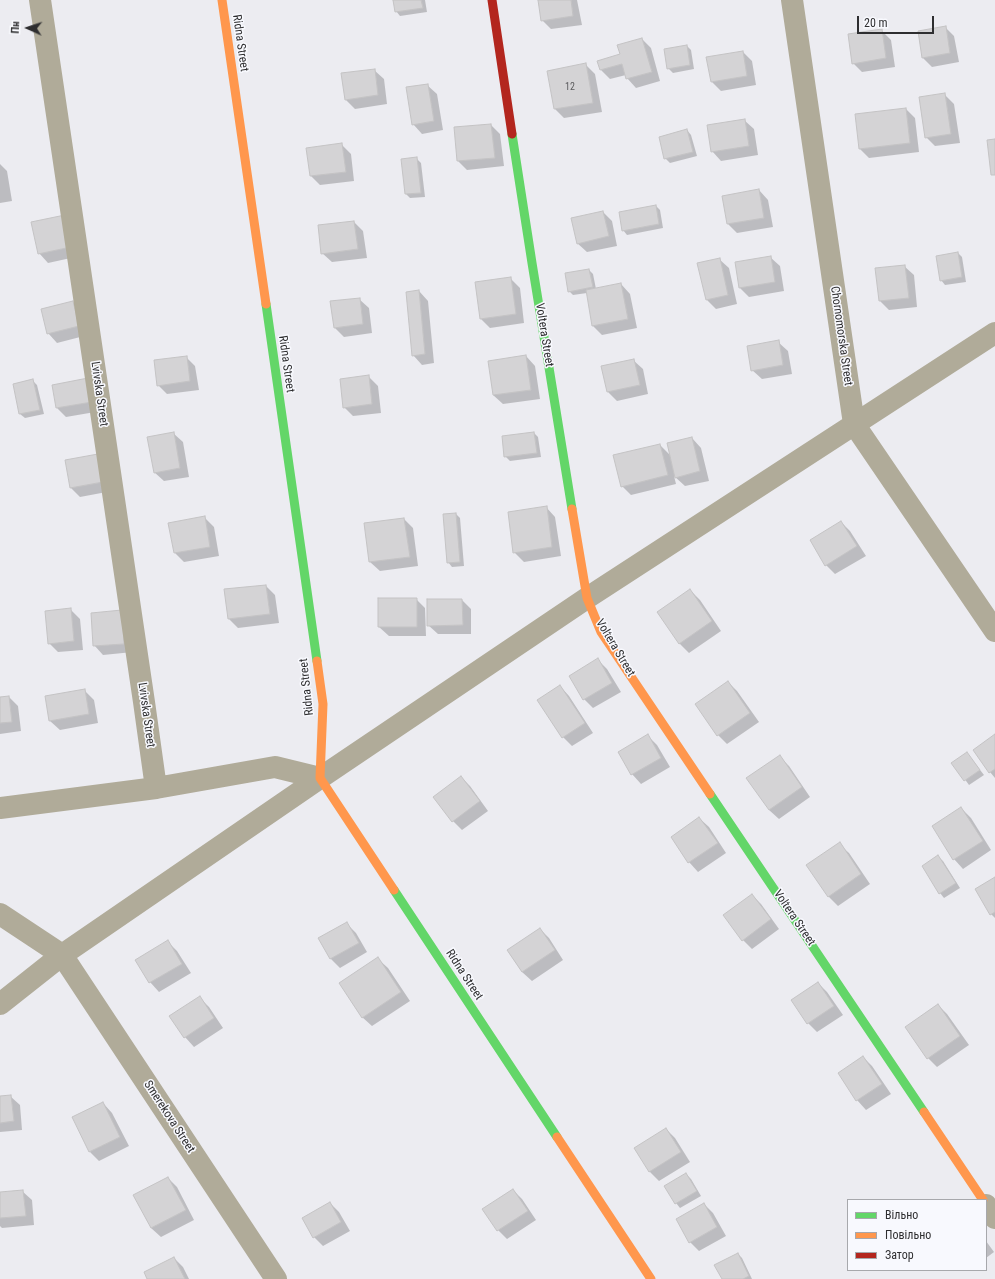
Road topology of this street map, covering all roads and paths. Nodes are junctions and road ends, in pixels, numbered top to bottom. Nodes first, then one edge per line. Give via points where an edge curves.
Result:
1 (40, 0) edge
2 (222, 0) edge
3 (492, 0) edge
4 (792, 0) edge
5 (995, 332) edge
6 (854, 424) junction
7 (587, 598) junction
8 (995, 630) edge
9 (320, 778) junction
10 (156, 788) junction
11 (0, 808) edge
12 (0, 914) edge
13 (62, 955) junction
14 (0, 1004) edge
15 (982, 1199) edge
16 (987, 1206) edge
17 (995, 1218) edge
18 (276, 1279) edge
19 (651, 1279) edge

1 - 10 street, Lvivska Street
2 - 9 street, Ridna Street via 323,704
3 - 7 street, Voltera Street
4 - 6 street, Chornomorska Street
5 - 6 street
6 - 7 street
6 - 8 street, Chornomorska Street
7 - 9 street
7 - 15 street, Voltera Street via 602,632
9 - 10 street via 275,767
9 - 13 street
9 - 19 street, Ridna Street
10 - 11 street
12 - 13 street
13 - 14 street
13 - 18 street, Smerekova Street
16 - 17 street

